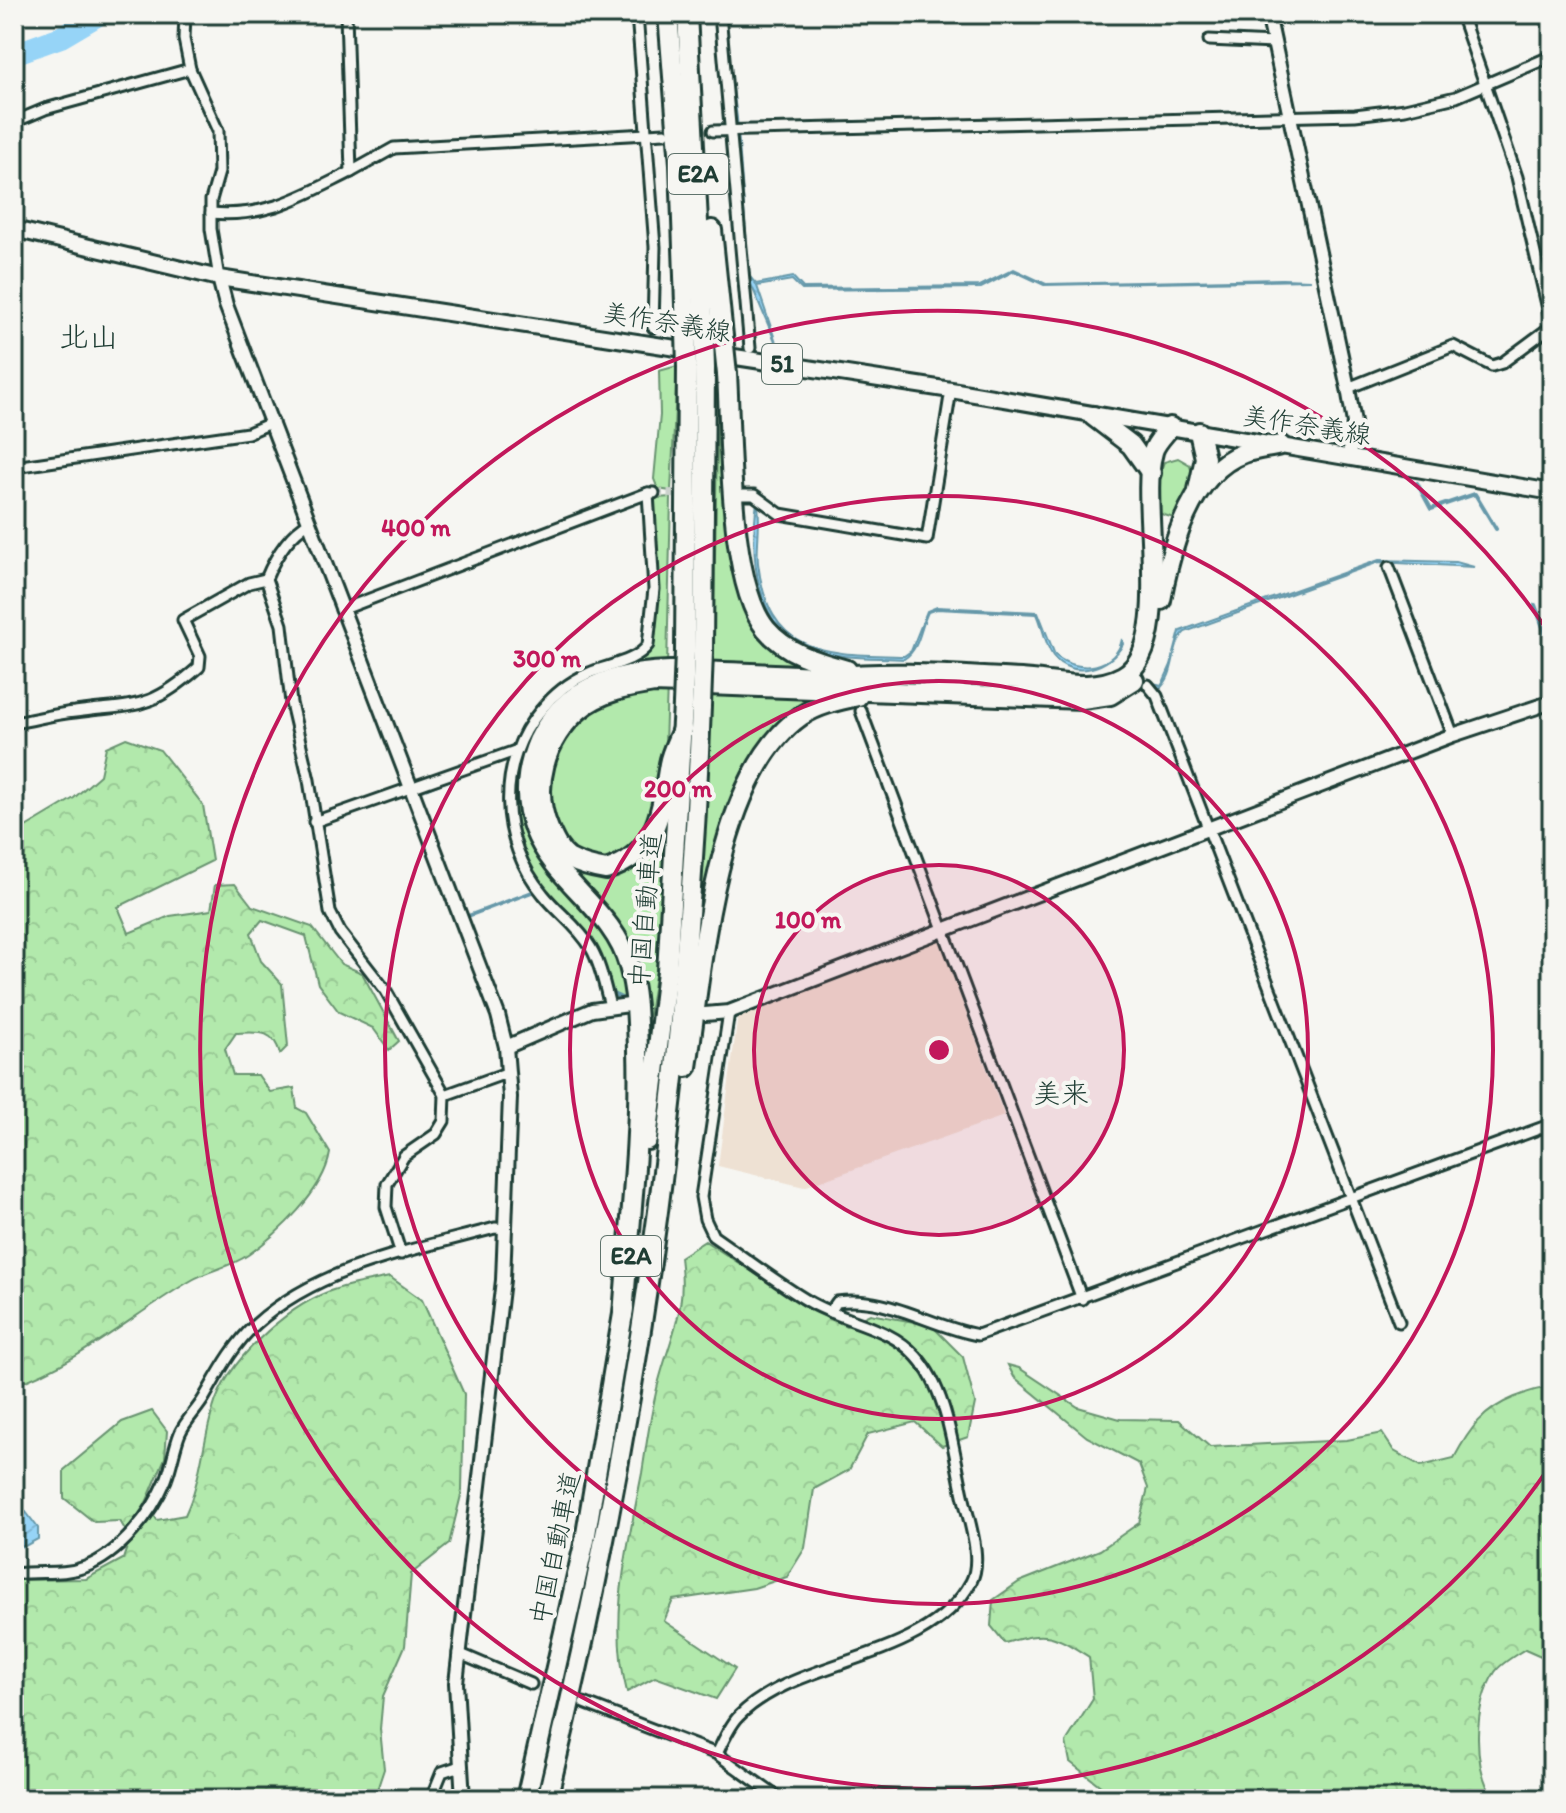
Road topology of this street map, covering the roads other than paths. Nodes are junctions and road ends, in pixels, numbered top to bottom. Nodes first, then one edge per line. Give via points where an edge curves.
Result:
1 (185, 14) edge
2 (346, 14) edge
3 (637, 14) edge
4 (668, 14) edge
5 (687, 14) edge
6 (720, 14) edge
7 (1268, 14) edge
8 (1461, 14) edge
9 (1209, 40) dead end
10 (1274, 43) junction
11 (1552, 56) edge
12 (190, 69) junction
13 (1484, 87) junction
14 (1288, 114) junction
15 (14, 122) edge
16 (713, 131) dead end
17 (732, 131) junction
18 (665, 133) dead end
19 (649, 135) junction
20 (351, 172) junction
21 (211, 213) junction
22 (14, 229) edge
23 (219, 278) junction
24 (653, 327) dead end
25 (704, 334) junction
26 (750, 348) dead end
27 (1348, 388) junction
28 (951, 390) junction
29 (1093, 416) junction
30 (273, 422) junction
31 (1170, 427) junction
32 (1199, 432) junction
33 (1280, 445) junction
34 (1349, 456) junction
35 (14, 467) edge
36 (1151, 473) junction
37 (1198, 490) junction
38 (1552, 492) edge
39 (740, 495) dead end
40 (310, 522) junction
41 (1389, 567) dead end
42 (266, 579) junction
43 (341, 610) junction
44 (861, 674) junction
45 (1148, 685) dead end
46 (888, 691) junction
47 (1552, 702) edge
48 (692, 705) junction
49 (861, 711) dead end
50 (14, 723) edge
51 (682, 729) junction
52 (1453, 735) junction
53 (515, 751) junction
54 (411, 788) junction
55 (314, 822) junction
56 (1208, 828) junction
57 (944, 927) junction
58 (629, 1005) dead end
59 (610, 1006) junction
60 (729, 1012) junction
61 (705, 1014) dead end
62 (506, 1047) junction
63 (509, 1072) junction
64 (445, 1095) junction
65 (1552, 1124) edge
66 (661, 1187) junction
67 (1351, 1199) junction
68 (505, 1229) junction
69 (401, 1254) junction
70 (1082, 1299) junction
71 (830, 1312) junction
72 (623, 1316) junction
73 (1399, 1322) dead end
74 (14, 1574) edge
75 (458, 1653) junction
76 (531, 1684) tunnel mouth
77 (584, 1703) tunnel mouth
78 (717, 1754) junction
79 (460, 1766) junction
80 (431, 1799) edge
81 (463, 1799) edge
82 (526, 1799) edge
83 (547, 1799) edge
84 (780, 1799) edge

1 - 12 street
2 - 20 street
3 - 19 street
4 - 25 highway, 中国自動車道 / E2A via 680,164
5 - 25 highway, 中国自動車道 / E2A
6 - 17 street
7 - 10 street
8 - 13 street
9 - 10 street
10 - 14 street
11 - 13 street
12 - 15 street
12 - 21 street via 218,131 219,172
13 - 14 street via 1405,109
13 - 27 street via 1517,177 1552,326 1502,363 1492,366 1453,346
14 - 17 street
14 - 27 street
16 - 17 street
17 - 26 street
18 - 19 street
19 - 20 street via 394,148
19 - 24 street
20 - 21 street via 275,209 236,216
21 - 23 street
22 - 23 main road, 美作奈義線 / 51
23 - 28 main road, 美作奈義線 / 51
23 - 30 street
25 - 44 highway, bridge via 727,374 737,526 751,601 766,629 797,654
25 - 48 highway, 中国自動車道 / E2A, bridge via 696,368
27 - 34 street via 1354,423
28 - 29 main road, 美作奈義線 / 51
28 - 39 street via 927,539 780,514 754,495
29 - 31 main road, 美作奈義線 / 51
29 - 36 highway via 1131,445
30 - 35 street via 248,433
30 - 40 street
31 - 32 main road, 美作奈義線 / 51
31 - 36 highway via 1153,450
32 - 33 main road, 美作奈義線 / 51
32 - 37 highway via 1205,458
33 - 34 main road, 美作奈義線 / 51
33 - 37 highway via 1242,454
34 - 38 main road, 美作奈義線 / 51
36 - 44 highway via 1154,585 1140,658 1126,674 1080,686
37 - 46 highway via 1164,585 1147,665 1131,684 1110,695 1082,699
40 - 42 street via 283,547
40 - 43 street
41 - 52 street
42 - 50 street via 183,620 200,656 199,667 163,695 113,710
42 - 55 street via 282,625
43 - 53 street via 651,493 654,589 648,645 562,690 537,715
43 - 54 street
44 - 72 highway via 653,669 614,676 577,694 552,718 532,755 526,793 533,828 568,884 614,933 629,964 636,997 639,1090
45 - 56 street via 1157,696
46 - 51 highway via 654,683 596,698 555,738 541,779 546,823 569,859 606,870 635,857 659,818 669,761
46 - 66 highway via 804,714 768,748 750,780 720,869 676,1160
47 - 52 street
48 - 51 highway, 中国自動車道 / E2A
48 - 66 highway, 中国自動車道 / E2A via 682,1002
49 - 57 street
51 - 72 highway, 中国自動車道 / E2A via 667,971
52 - 56 street
53 - 54 street
53 - 59 street via 508,800 513,841 543,895 577,927 593,951
54 - 55 street
54 - 62 street
55 - 64 street via 325,893 340,932 386,991
56 - 57 street
56 - 67 street
57 - 60 street
57 - 70 street
58 - 59 street
59 - 62 street
60 - 61 street
60 - 71 street via 701,1197 705,1219 713,1236
62 - 63 street
63 - 64 street
63 - 68 street
64 - 69 street via 444,1121 436,1134 404,1156 387,1184 386,1207
65 - 67 street
66 - 83 highway, 中国自動車道 / E2A via 603,1550
67 - 70 street
67 - 73 street
68 - 69 street
68 - 75 street via 497,1344
69 - 74 street via 308,1286 255,1325 181,1432 153,1505 109,1553 61,1574
70 - 71 street via 978,1335 881,1305 844,1301
71 - 78 street via 898,1343 916,1356 929,1377 941,1401 975,1547 972,1580 925,1627 882,1650 769,1693 738,1717
72 - 82 highway, 中国自動車道 / E2A via 585,1540
75 - 76 street
75 - 79 street
77 - 78 street
78 - 84 street
79 - 80 street via 442,1772
79 - 81 street

